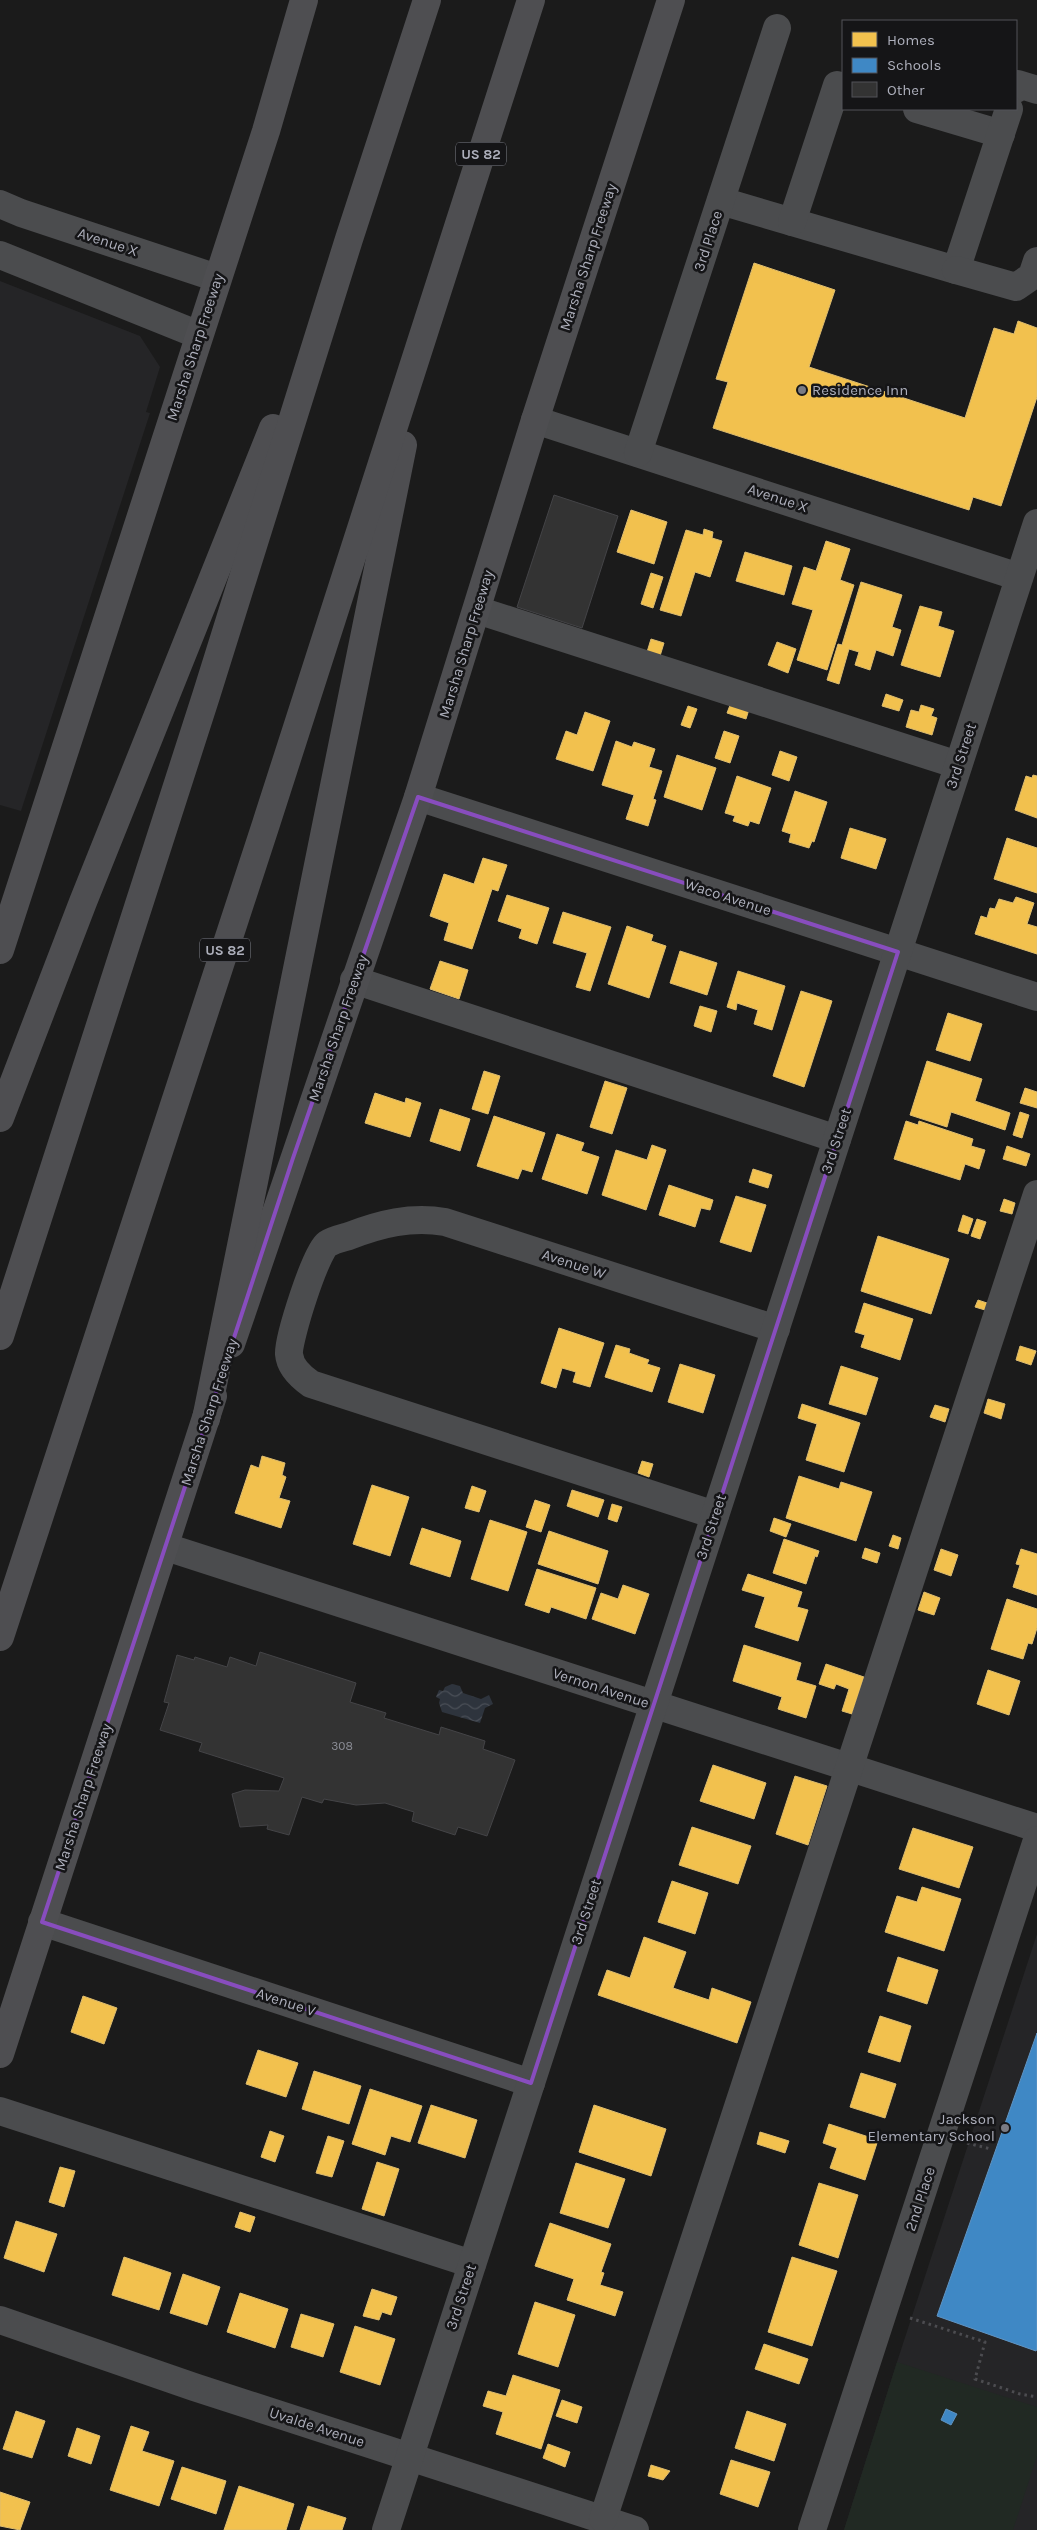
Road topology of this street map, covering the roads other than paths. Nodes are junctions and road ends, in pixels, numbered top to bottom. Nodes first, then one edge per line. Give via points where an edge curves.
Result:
1 (304, 0) edge
2 (427, 0) edge
3 (531, 0) edge
4 (670, 0) edge
5 (777, 28) dead end
6 (1017, 86) edge
7 (842, 87) edge
8 (1037, 90) edge
9 (920, 110) edge
10 (1009, 110) edge
11 (1001, 134) junction
12 (721, 200) junction
13 (0, 204) edge
14 (792, 222) junction
15 (349, 239) junction
16 (0, 255) edge
17 (1037, 261) edge
18 (956, 270) junction
19 (218, 278) junction
20 (431, 308) junction
21 (199, 335) junction
22 (535, 420) junction
23 (638, 453) junction
24 (1037, 523) edge
25 (1019, 577) junction
26 (476, 610) junction
27 (958, 765) junction
28 (418, 797) junction
29 (0, 950) edge
30 (898, 952) junction
31 (354, 980) junction
32 (1037, 998) edge
33 (0, 1118) edge
34 (837, 1138) junction
35 (1037, 1194) edge
36 (776, 1329) junction
37 (0, 1336) edge
38 (206, 1419) junction
39 (715, 1515) junction
40 (166, 1547) junction
41 (0, 1636) edge
42 (654, 1704) junction
43 (850, 1768) junction
44 (1037, 1828) edge
45 (1037, 1840) edge
46 (42, 1922) junction
47 (0, 2054) edge
48 (531, 2083) junction
49 (0, 2111) edge
50 (472, 2264) junction
51 (0, 2320) edge
52 (409, 2457) junction
53 (602, 2519) junction
54 (386, 2530) edge
55 (635, 2530) edge
56 (812, 2530) edge

1 - 19 main road, Marsha Sharp Freeway
2 - 15 main road
3 - 20 main road, US 82
4 - 22 main road, Marsha Sharp Freeway
5 - 12 street, 3rd Place
6 - 8 street via 1018,84
7 - 14 street via 837,85
9 - 11 street
10 - 11 street
11 - 18 street
12 - 14 street
12 - 23 street, 3rd Place
13 - 19 street, Avenue X via 21,214
14 - 18 street
15 - 33 main road via 82,902
15 - 37 main road
16 - 21 street
17 - 18 street via 1032,276 1016,287
19 - 21 main road, Marsha Sharp Freeway
20 - 38 main road
20 - 41 main road, US 82
21 - 29 main road, Marsha Sharp Freeway
22 - 23 street, Avenue X
22 - 26 main road, Marsha Sharp Freeway
23 - 25 street, Avenue X
24 - 25 street, 3rd Street
25 - 27 street, 3rd Street
26 - 27 street
26 - 28 main road, Marsha Sharp Freeway
27 - 30 street, 3rd Street
28 - 30 street, Waco Avenue
28 - 31 main road, Marsha Sharp Freeway
30 - 32 street, Waco Avenue
30 - 34 street, 3rd Street
31 - 34 street
31 - 38 main road, Marsha Sharp Freeway
34 - 36 street, 3rd Street
35 - 43 street
36 - 39 street, 3rd Street
36 - 39 street, Avenue W via 445,1222 408,1220 370,1228 326,1244 316,1260 290,1343 292,1362 311,1384
38 - 40 main road, Marsha Sharp Freeway
39 - 42 street, 3rd Street
40 - 42 street, Vernon Avenue
40 - 46 main road, Marsha Sharp Freeway
42 - 43 street, Vernon Avenue
42 - 48 street, 3rd Street
43 - 44 street, Vernon Avenue
43 - 53 street
45 - 56 street, 2nd Place
46 - 47 main road, Marsha Sharp Freeway
46 - 48 street, Avenue V
48 - 50 street, 3rd Street
49 - 50 street
50 - 52 street, 3rd Street
51 - 52 street, Uvalde Avenue
52 - 53 street, Uvalde Avenue
52 - 54 street, 3rd Street
53 - 55 street, Uvalde Avenue

